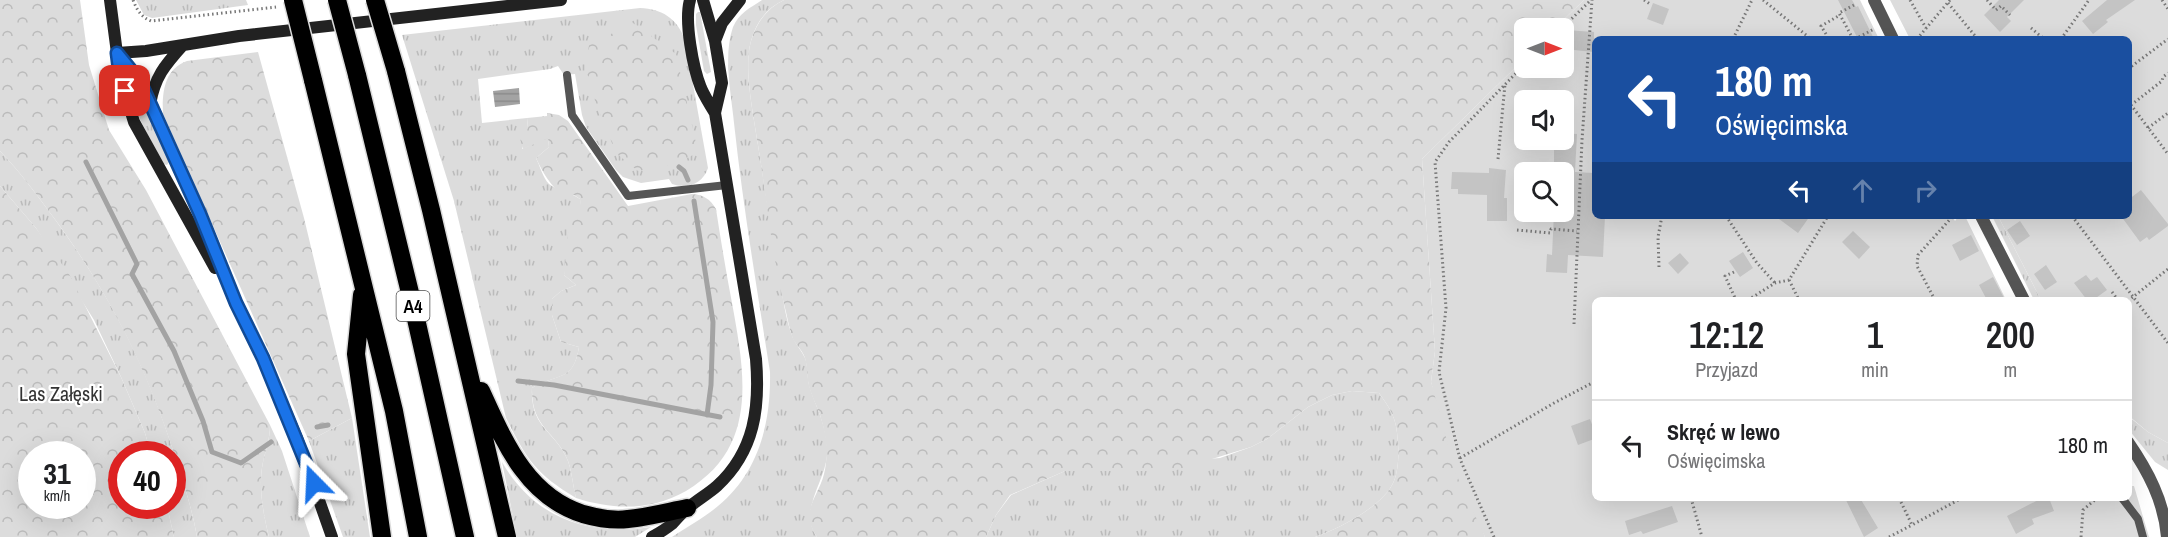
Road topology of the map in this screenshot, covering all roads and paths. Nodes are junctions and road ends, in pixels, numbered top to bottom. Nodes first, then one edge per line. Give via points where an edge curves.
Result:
1 (110, 0) edge
2 (133, 0) edge
3 (337, 0) edge
4 (375, 0) edge
5 (561, 0) edge
6 (690, 0) edge
7 (703, 0) edge
8 (740, 0) edge
9 (1592, 0) edge
10 (1644, 0) edge
11 (1752, 0) edge
12 (1763, 0) edge
13 (1874, 0) edge
14 (1910, 0) edge
15 (1987, 0) edge
16 (2089, 0) edge
17 (2162, 0) edge
18 (1949, 2) edge
19 (286, 3) edge
20 (1650, 4) dead end
21 (1856, 4) dead end
22 (2168, 9) edge
23 (1840, 15) junction
24 (2010, 15) dead end
25 (1573, 18) edge
26 (1876, 28) dead end
27 (1926, 28) junction
28 (2031, 28) dead end
29 (1826, 34) dead end
30 (1734, 36) edge
31 (1807, 36) edge
32 (1852, 36) edge
33 (1860, 36) edge
34 (1892, 36) edge
35 (1919, 36) edge
36 (1975, 36) edge
37 (2040, 36) edge
38 (2063, 36) edge
39 (2168, 39) edge
40 (715, 41) junction
41 (183, 45) junction
42 (117, 53) junction
43 (1587, 66) junction
44 (1592, 66) edge
45 (2132, 66) edge
46 (2168, 73) edge
47 (567, 75) dead end
48 (1514, 75) edge
49 (1505, 84) junction
50 (2132, 102) edge
51 (150, 104) junction
52 (2132, 106) edge
53 (715, 113) junction
54 (2168, 114) edge
55 (2148, 128) junction
56 (2168, 154) edge
57 (1498, 159) dead end
58 (727, 185) junction
59 (1661, 219) edge
60 (1728, 219) edge
61 (1826, 219) edge
62 (1950, 219) edge
63 (1983, 219) edge
64 (2074, 219) edge
65 (1517, 230) dead end
66 (1577, 231) junction
67 (1659, 267) dead end
68 (2168, 269) edge
69 (1734, 272) dead end
70 (1789, 280) junction
71 (364, 281) junction
72 (1775, 283) junction
73 (2112, 292) dead end
74 (1735, 297) edge
75 (1753, 297) edge
76 (1798, 297) edge
77 (1933, 297) edge
78 (2022, 297) edge
79 (2116, 297) edge
80 (2133, 297) junction
81 (236, 303) junction
82 (1574, 324) dead end
83 (2168, 343) edge
84 (467, 361) junction
85 (1592, 383) edge
86 (2132, 448) edge
87 (1460, 459) junction
88 (2162, 486) edge
89 (1692, 501) edge
90 (1900, 501) edge
91 (1956, 501) edge
92 (2094, 501) edge
93 (2124, 501) edge
94 (687, 508) junction
95 (1912, 525) junction
96 (332, 537) edge
97 (382, 537) edge
98 (418, 537) edge
99 (465, 537) edge
100 (507, 537) edge
101 (652, 537) edge
102 (1494, 537) edge
103 (1702, 537) edge
104 (1889, 537) edge
105 (2080, 537) edge
106 (2143, 537) edge
107 (2168, 537) edge

1 - 42 street
2 - 19 path via 138,12 151,21
3 - 99 highway, A4, bridge
4 - 84 highway, bridge
5 - 41 street
6 - 53 street via 688,25 696,67 701,88
7 - 40 street
8 - 40 street
9 - 25 path
9 - 43 path
10 - 20 path
11 - 30 path
12 - 31 path
13 - 34 street
14 - 27 path
15 - 24 path via 1996,10 2001,6
16 - 38 path
17 - 22 path
18 - 27 path
18 - 36 path
19 - 71 highway, A4, bridge via 313,80
21 - 23 path
23 - 29 path via 1821,26
23 - 32 path
26 - 33 path
27 - 35 path
28 - 37 path
39 - 45 path
40 - 53 street via 722,83
41 - 42 street
41 - 51 street via 159,74
42 - 51 street via 140,81
42 - 81 street via 134,122
43 - 44 path
43 - 66 path
46 - 50 path
47 - 58 lane via 572,115 628,196
48 - 49 path
49 - 57 path
49 - 87 path via 1435,162 1446,308 1439,372
51 - 81 street
52 - 55 path
53 - 58 street
54 - 55 path
55 - 56 path
58 - 94 street via 756,359 757,409 749,440 730,472 718,486
59 - 67 path
60 - 72 path
61 - 70 path
62 - 77 path via 1918,255 1917,266
63 - 78 street
64 - 80 path
65 - 66 path
66 - 82 path
68 - 80 path
69 - 74 path via 1725,276
70 - 72 path
70 - 76 path
71 - 97 highway via 356,354
71 - 98 highway, A4
72 - 75 path
73 - 79 path
80 - 83 path
81 - 96 street via 297,438
84 - 94 highway via 508,448 530,482 548,497 567,509 595,518 626,520
84 - 100 highway
85 - 87 path
86 - 88 street
87 - 102 path
88 - 107 street
89 - 103 path
90 - 95 path
91 - 95 path
92 - 105 path via 2083,510
93 - 106 lane via 2138,519
94 - 101 street
95 - 104 path

